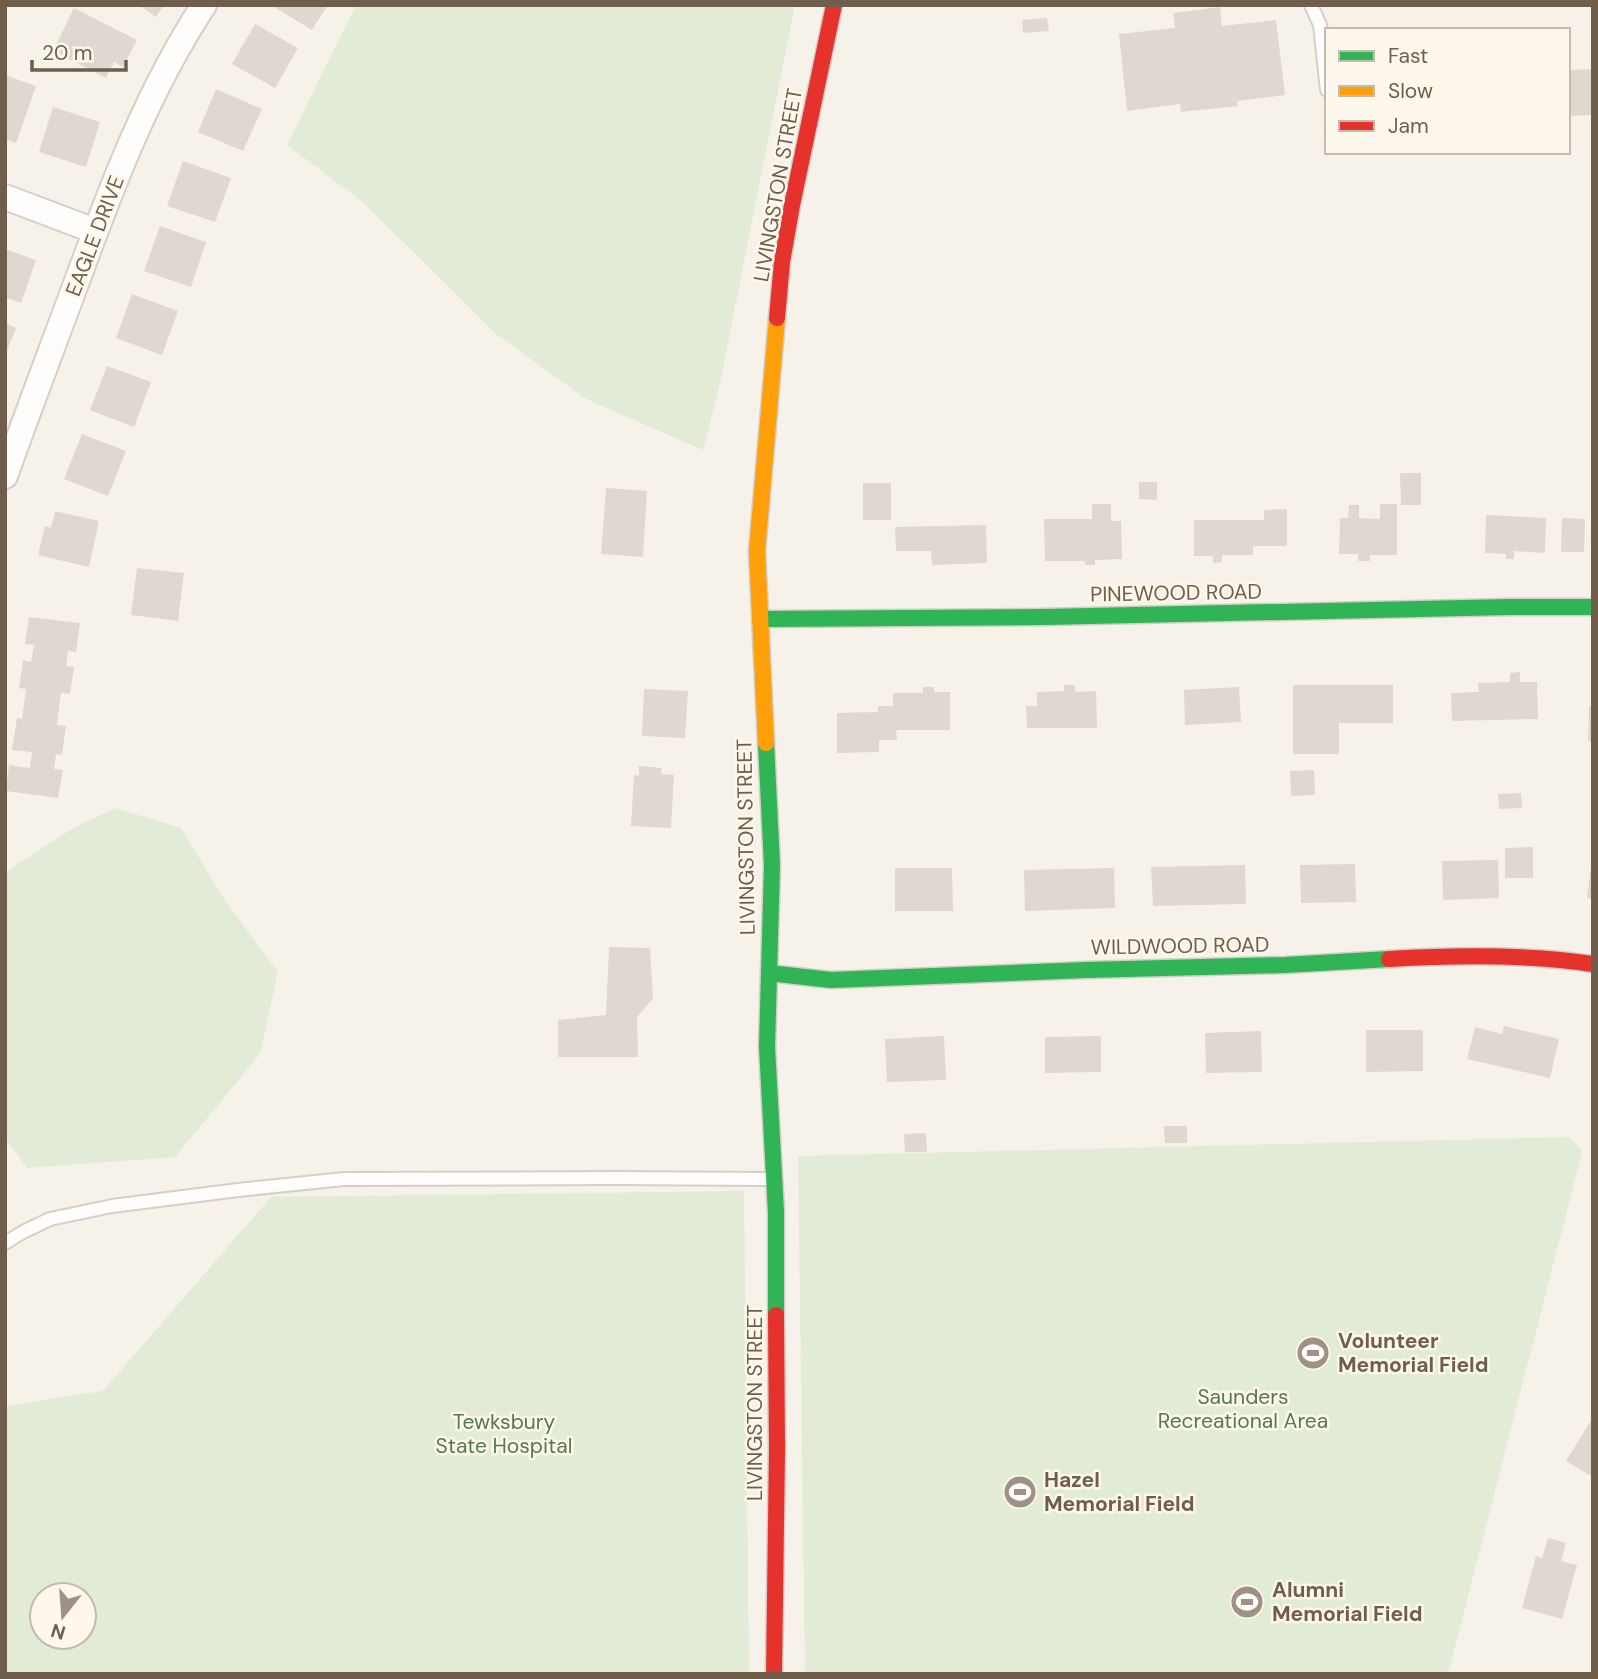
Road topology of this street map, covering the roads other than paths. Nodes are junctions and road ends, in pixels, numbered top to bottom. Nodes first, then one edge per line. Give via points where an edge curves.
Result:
1 (204, 5) edge
2 (834, 5) edge
3 (1311, 5) edge
4 (1325, 71) edge
5 (5, 197) edge
6 (96, 231) junction
7 (5, 476) edge
8 (1593, 607) edge
9 (760, 619) junction
10 (1593, 964) edge
11 (769, 973) junction
12 (774, 1179) junction
13 (5, 1243) edge
14 (774, 1674) edge

1 - 6 street, EAGLE DRIVE via 161,77
2 - 9 street, LIVINGSTON STREET via 782,262 757,551
3 - 4 lane via 1320,25
5 - 6 street
6 - 7 street, EAGLE DRIVE
8 - 9 street, PINEWOOD ROAD
9 - 11 street, LIVINGSTON STREET via 772,865
10 - 11 street, WILDWOOD ROAD via 1551,958 1438,956 831,980
11 - 12 street, LIVINGSTON STREET via 767,1047
12 - 13 lane via 344,1180 111,1206 50,1219
12 - 14 street, LIVINGSTON STREET

